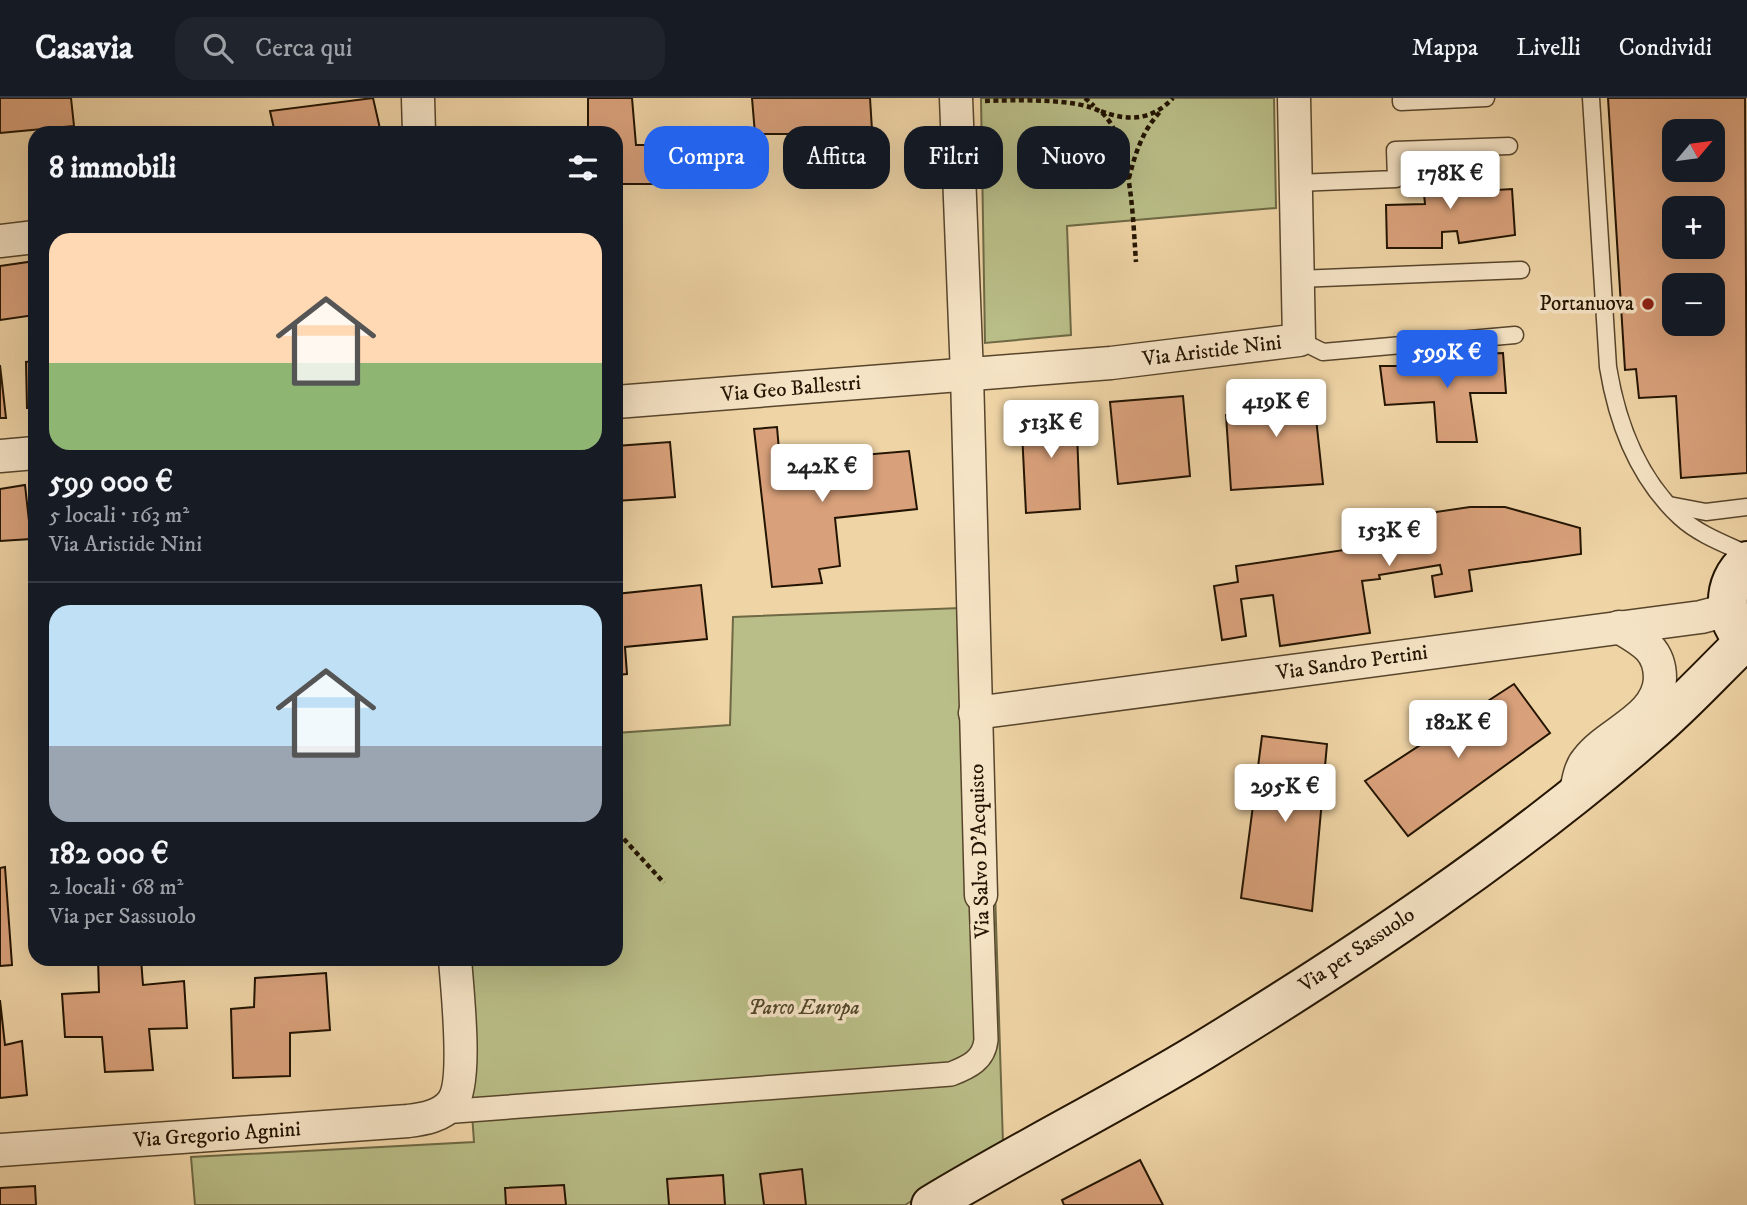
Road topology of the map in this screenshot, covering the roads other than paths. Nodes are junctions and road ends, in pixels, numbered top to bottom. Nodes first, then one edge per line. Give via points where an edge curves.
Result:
1 (418, 98) edge
2 (1294, 98) edge
3 (1401, 98) edge
4 (1486, 98) edge
5 (1591, 98) edge
6 (956, 100) edge
7 (419, 126) edge
8 (1509, 146) dead end
9 (1296, 183) junction
10 (28, 238) edge
11 (0, 241) edge
12 (1521, 270) dead end
13 (1298, 279) junction
14 (1515, 335) dead end
15 (1300, 340) junction
16 (967, 375) junction
17 (623, 401) edge
18 (28, 454) edge
19 (0, 456) edge
20 (1669, 505) junction
21 (1747, 507) edge
22 (1747, 554) edge
23 (1747, 561) edge
24 (1619, 627) junction
25 (1740, 631) edge
26 (975, 713) junction
27 (1575, 795) junction
28 (981, 895) joint
29 (455, 966) edge
30 (438, 1114) junction
31 (0, 1150) edge
32 (931, 1205) edge

1 - 7 street
2 - 9 street, Via Aristide Nini
3 - 4 lane via 1401,102
5 - 20 lane via 1613,394 1636,459
6 - 16 street, Via Salvo D'Acquisto
8 - 9 lane via 1395,150 1396,179
9 - 13 street, Via Aristide Nini
10 - 11 street
12 - 13 lane
13 - 15 street, Via Aristide Nini
14 - 15 lane via 1323,352
15 - 16 street, Via Aristide Nini
16 - 17 street, Via Geo Ballestri
16 - 26 street, Via Salvo D'Acquisto
18 - 19 street
20 - 21 lane via 1706,512
20 - 22 lane via 1682,519
23 - 25 main road via 1732,579 1728,594
24 - 25 street, Via Sandro Pertini via 1701,617
24 - 26 street, Via Sandro Pertini
24 - 27 street via 1652,649 1660,684 1642,713 1587,759
25 - 27 main road, Via per Sassuolo via 1652,732
26 - 28 street, Via Salvo D'Acquisto
27 - 32 main road, Via per Sassuolo via 1423,906 1258,1016
28 - 30 street, Via Salvo D'Acquisto via 985,1051 960,1071
29 - 30 street via 460,1084 452,1104
30 - 31 street, Via Gregorio Agnini via 408,1121

